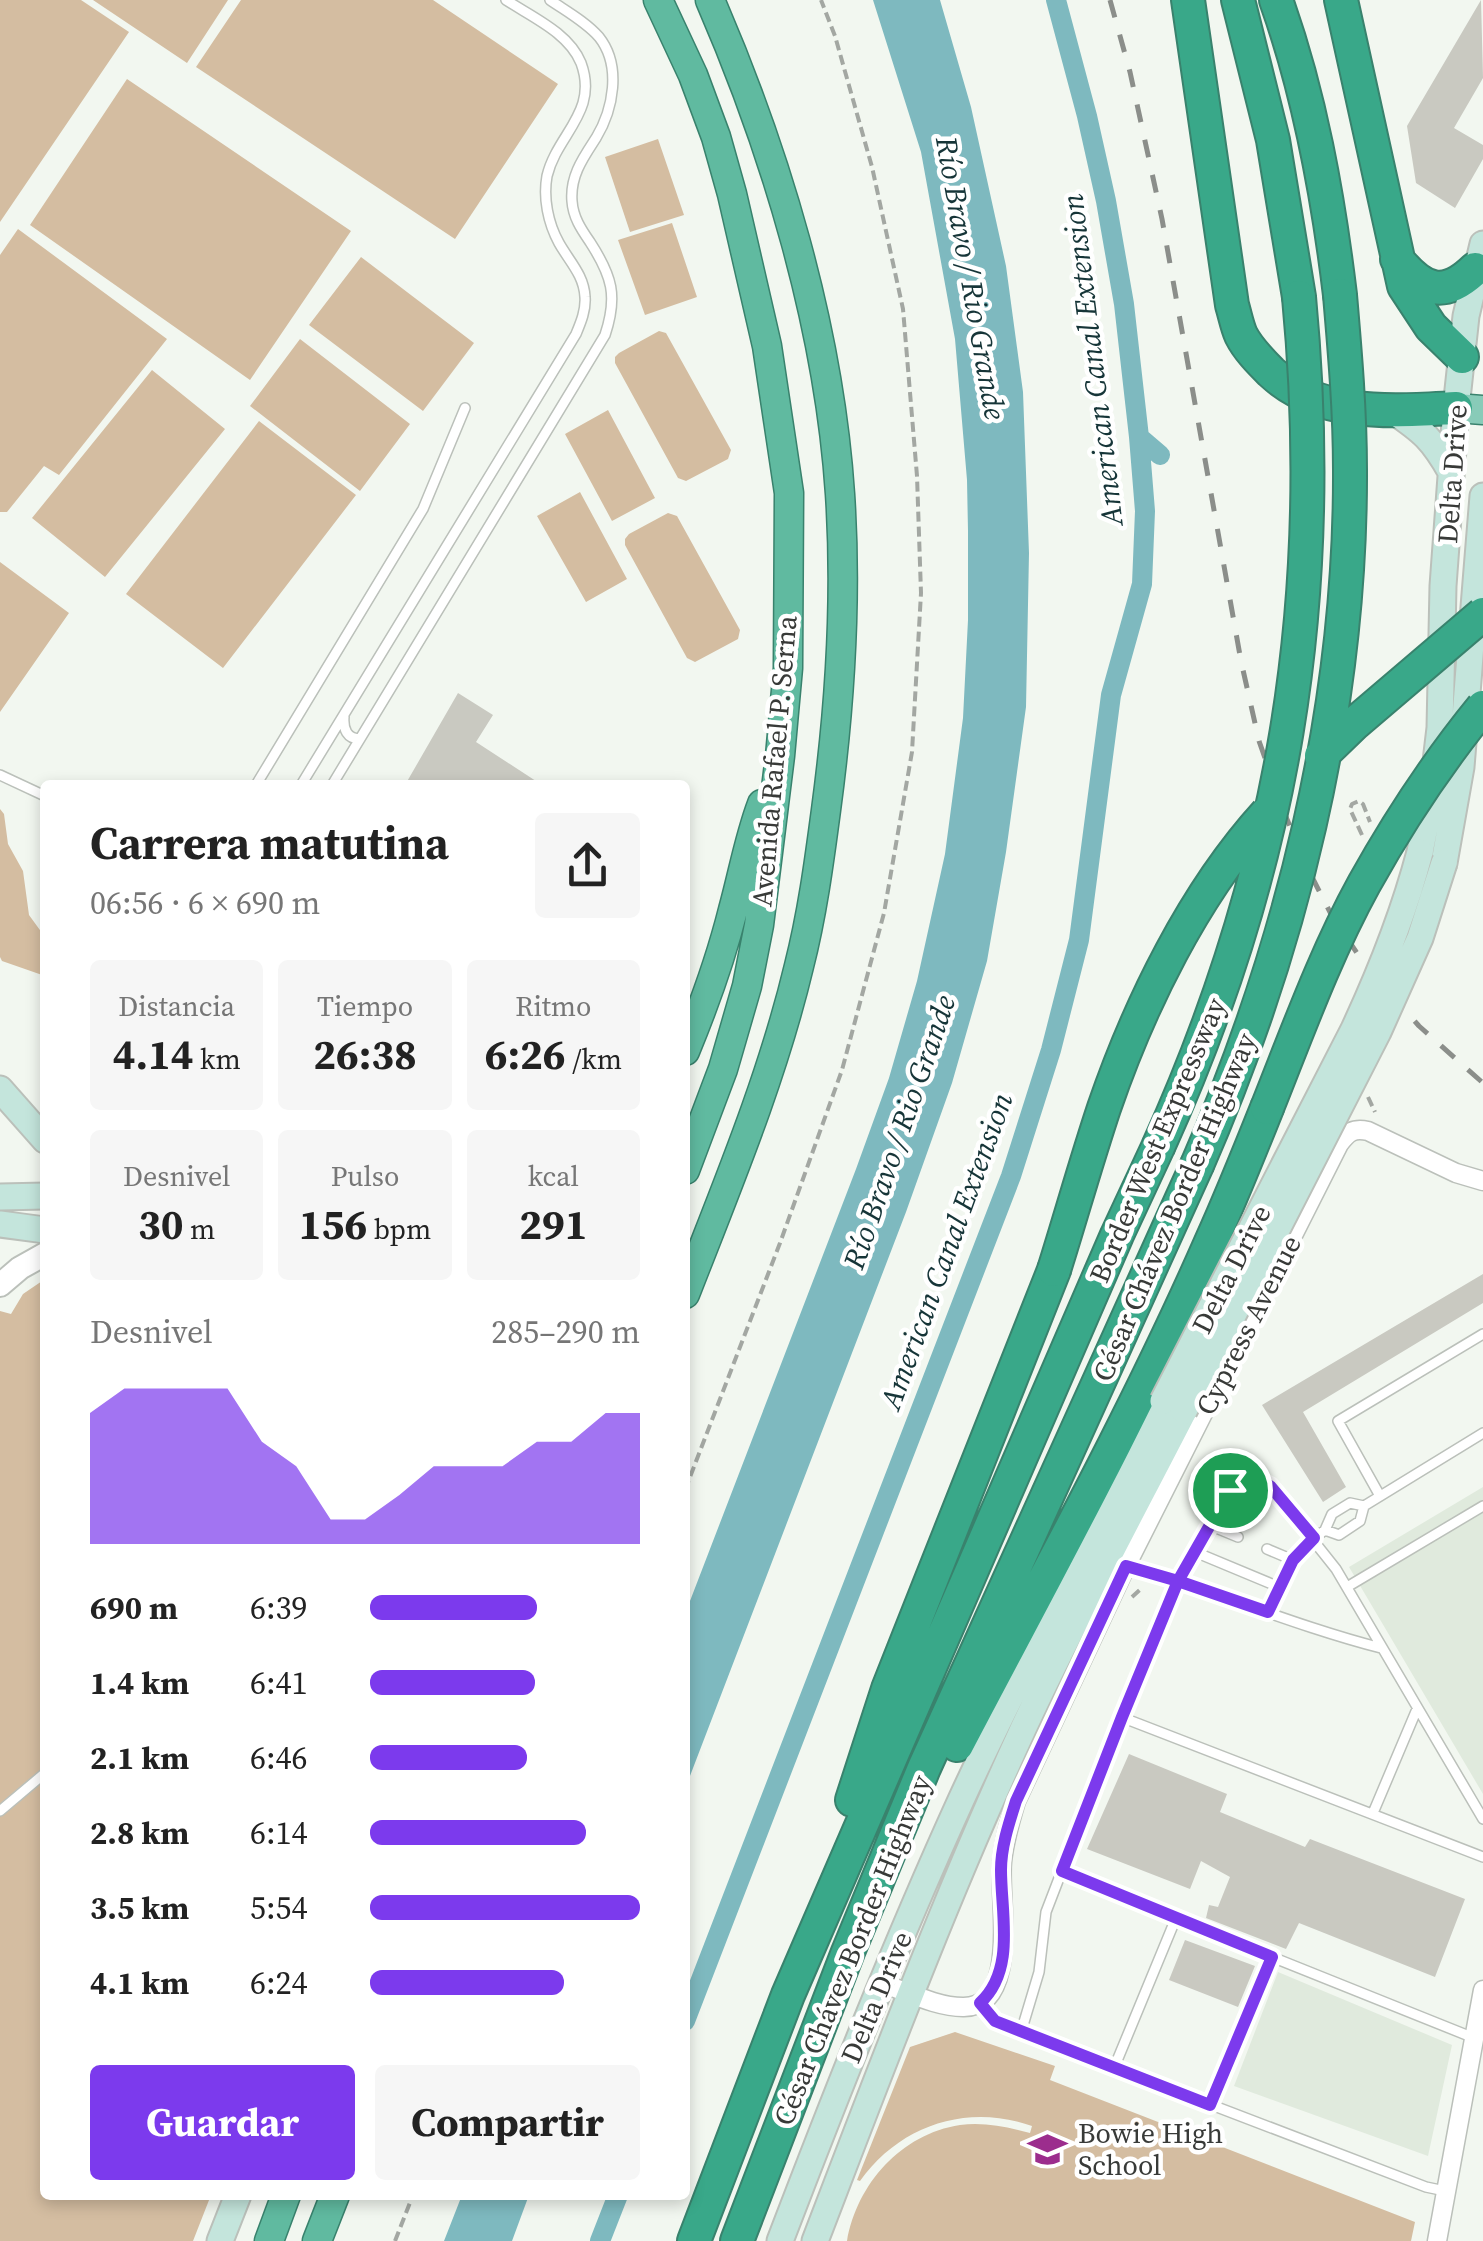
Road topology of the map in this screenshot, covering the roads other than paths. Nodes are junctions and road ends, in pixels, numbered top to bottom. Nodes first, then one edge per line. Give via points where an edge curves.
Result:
1 (506, 0) edge
2 (550, 0) edge
3 (658, 0) edge
4 (710, 0) edge
5 (1188, 0) edge
6 (1238, 0) edge
7 (1276, 0) edge
8 (1341, 0) edge
9 (1479, 257) edge
10 (1396, 258) junction
11 (1472, 364) edge
12 (465, 408) dead end
13 (1469, 409) edge
14 (1393, 411) junction
15 (1451, 472) junction
16 (1483, 496) edge
17 (1483, 614) edge
18 (1483, 707) edge
19 (344, 714) junction
20 (360, 739) junction
21 (780, 756) junction
22 (0, 775) edge
23 (259, 780) edge
24 (304, 780) edge
25 (335, 780) edge
26 (40, 794) edge
27 (1432, 858) junction
28 (690, 1039) edge
29 (0, 1090) edge
30 (40, 1134) edge
31 (690, 1157) edge
32 (1483, 1181) edge
33 (40, 1196) edge
34 (0, 1198) edge
35 (0, 1224) edge
36 (40, 1229) edge
37 (40, 1257) edge
38 (690, 1281) edge
39 (0, 1285) edge
40 (1483, 1334) edge
41 (1173, 1406) junction
42 (1483, 1433) edge
43 (1380, 1496) junction
44 (1364, 1506) junction
45 (1483, 1506) edge
46 (1209, 1525) junction
47 (1325, 1530) junction
48 (1238, 1537) dead end
49 (1314, 1538) junction
50 (1267, 1548) dead end
51 (1196, 1552) junction
52 (1293, 1560) junction
53 (1126, 1566) junction
54 (1178, 1581) junction
55 (1279, 1587) junction
56 (1347, 1587) junction
57 (1268, 1612) junction
58 (1381, 1648) junction
59 (1417, 1709) junction
60 (1122, 1717) junction
61 (40, 1777) edge
62 (0, 1811) edge
63 (1374, 1813) junction
64 (1483, 1818) edge
65 (1483, 1856) edge
66 (1062, 1871) junction
67 (1176, 1918) junction
68 (848, 1952) junction
69 (1272, 1957) junction
70 (880, 1983) junction
71 (1483, 1990) edge
72 (912, 1993) junction
73 (788, 1994) junction
74 (980, 2003) junction
75 (1020, 2032) junction
76 (1474, 2038) junction
77 (1114, 2068) junction
78 (1210, 2105) junction
79 (1445, 2192) junction
80 (236, 2200) edge
81 (284, 2200) edge
82 (333, 2200) edge
83 (220, 2241) edge
84 (268, 2241) edge
85 (317, 2241) edge
86 (694, 2241) edge
87 (737, 2241) edge
88 (780, 2241) edge
89 (814, 2241) edge
90 (1437, 2241) edge

1 - 19 lane via 566,41 586,78 581,112 554,157 546,192 551,227 584,285 582,319
2 - 20 lane via 597,34 609,61 610,110 576,170 572,202 610,277 612,314 606,335
3 - 21 highway, Avenida Rafael P. Serna via 716,137 780,420 789,493
4 - 38 highway, Avenida Rafael P. Serna via 760,124 811,309 840,493 842,584 831,772 799,967 759,1098
5 - 14 highway via 1232,306 1242,336 1278,379 1310,397
6 - 73 highway, Border West Expressway, bridge via 1273,140 1306,366 1302,629 1267,837 1190,1077
7 - 68 highway, César Chávez Border Highway, bridge via 1319,156 1348,394 1347,553 1314,810 1226,1098
8 - 10 highway
9 - 10 highway via 1459,285 1446,288 1423,284
9 - 11 main road, Delta Drive via 1466,316
10 - 11 highway via 1416,308
11 - 13 main road, Delta Drive
12 - 23 lane via 423,509
13 - 14 highway
13 - 15 main road, Delta Drive
14 - 15 main road via 1422,430
15 - 27 main road, Delta Drive
16 - 27 main road, Delta Drive via 1462,767
17 - 73 highway, bridge via 1354,724 1258,822 1158,979 1105,1108 1054,1270 888,1690
18 - 68 highway, bridge via 1404,814 1362,887 1211,1243
19 - 20 lane via 347,734
19 - 24 lane
20 - 25 lane
21 - 28 highway
21 - 31 highway, Avenida Rafael P. Serna via 747,986
22 - 26 lane
27 - 41 main road, Delta Drive, bridge via 1420,938 1378,1032
29 - 30 main road
32 - 53 street, Cypress Avenue via 1368,1131 1347,1133
33 - 34 main road
35 - 36 main road
37 - 39 street
40 - 43 lane via 1338,1421
41 - 70 main road, Delta Drive via 1000,1720
41 - 72 main road, Delta Drive via 1024,1728
42 - 43 lane
43 - 44 lane
44 - 47 lane via 1350,1503 1332,1514
44 - 47 lane via 1360,1521 1339,1535
45 - 56 lane
46 - 48 lane
46 - 49 lane via 1230,1490 1252,1477 1270,1486
46 - 51 lane
47 - 49 lane
49 - 52 lane
49 - 56 lane
50 - 52 lane
51 - 54 lane
51 - 55 lane
52 - 55 lane
53 - 54 lane
53 - 74 street, Cypress Avenue via 1016,1801 1001,1866 1004,1946 990,1994
54 - 57 lane
54 - 60 lane
55 - 57 lane
56 - 58 lane
57 - 58 lane
58 - 59 lane
59 - 63 lane
59 - 64 lane
60 - 63 lane
60 - 66 lane
61 - 62 lane
63 - 65 lane
66 - 67 lane
66 - 75 lane via 1046,1912 1039,1972
67 - 69 lane
67 - 77 lane
68 - 87 highway, César Chávez Border Highway
69 - 76 lane
69 - 78 lane
70 - 72 street
70 - 88 main road, Delta Drive
71 - 76 street
72 - 74 street via 965,2008
72 - 89 main road, Delta Drive
73 - 86 highway, César Chávez Border Highway
74 - 75 lane via 995,2021
75 - 77 lane
76 - 79 street
77 - 78 lane
78 - 79 lane
79 - 90 street
80 - 83 main road
81 - 84 highway
82 - 85 highway

